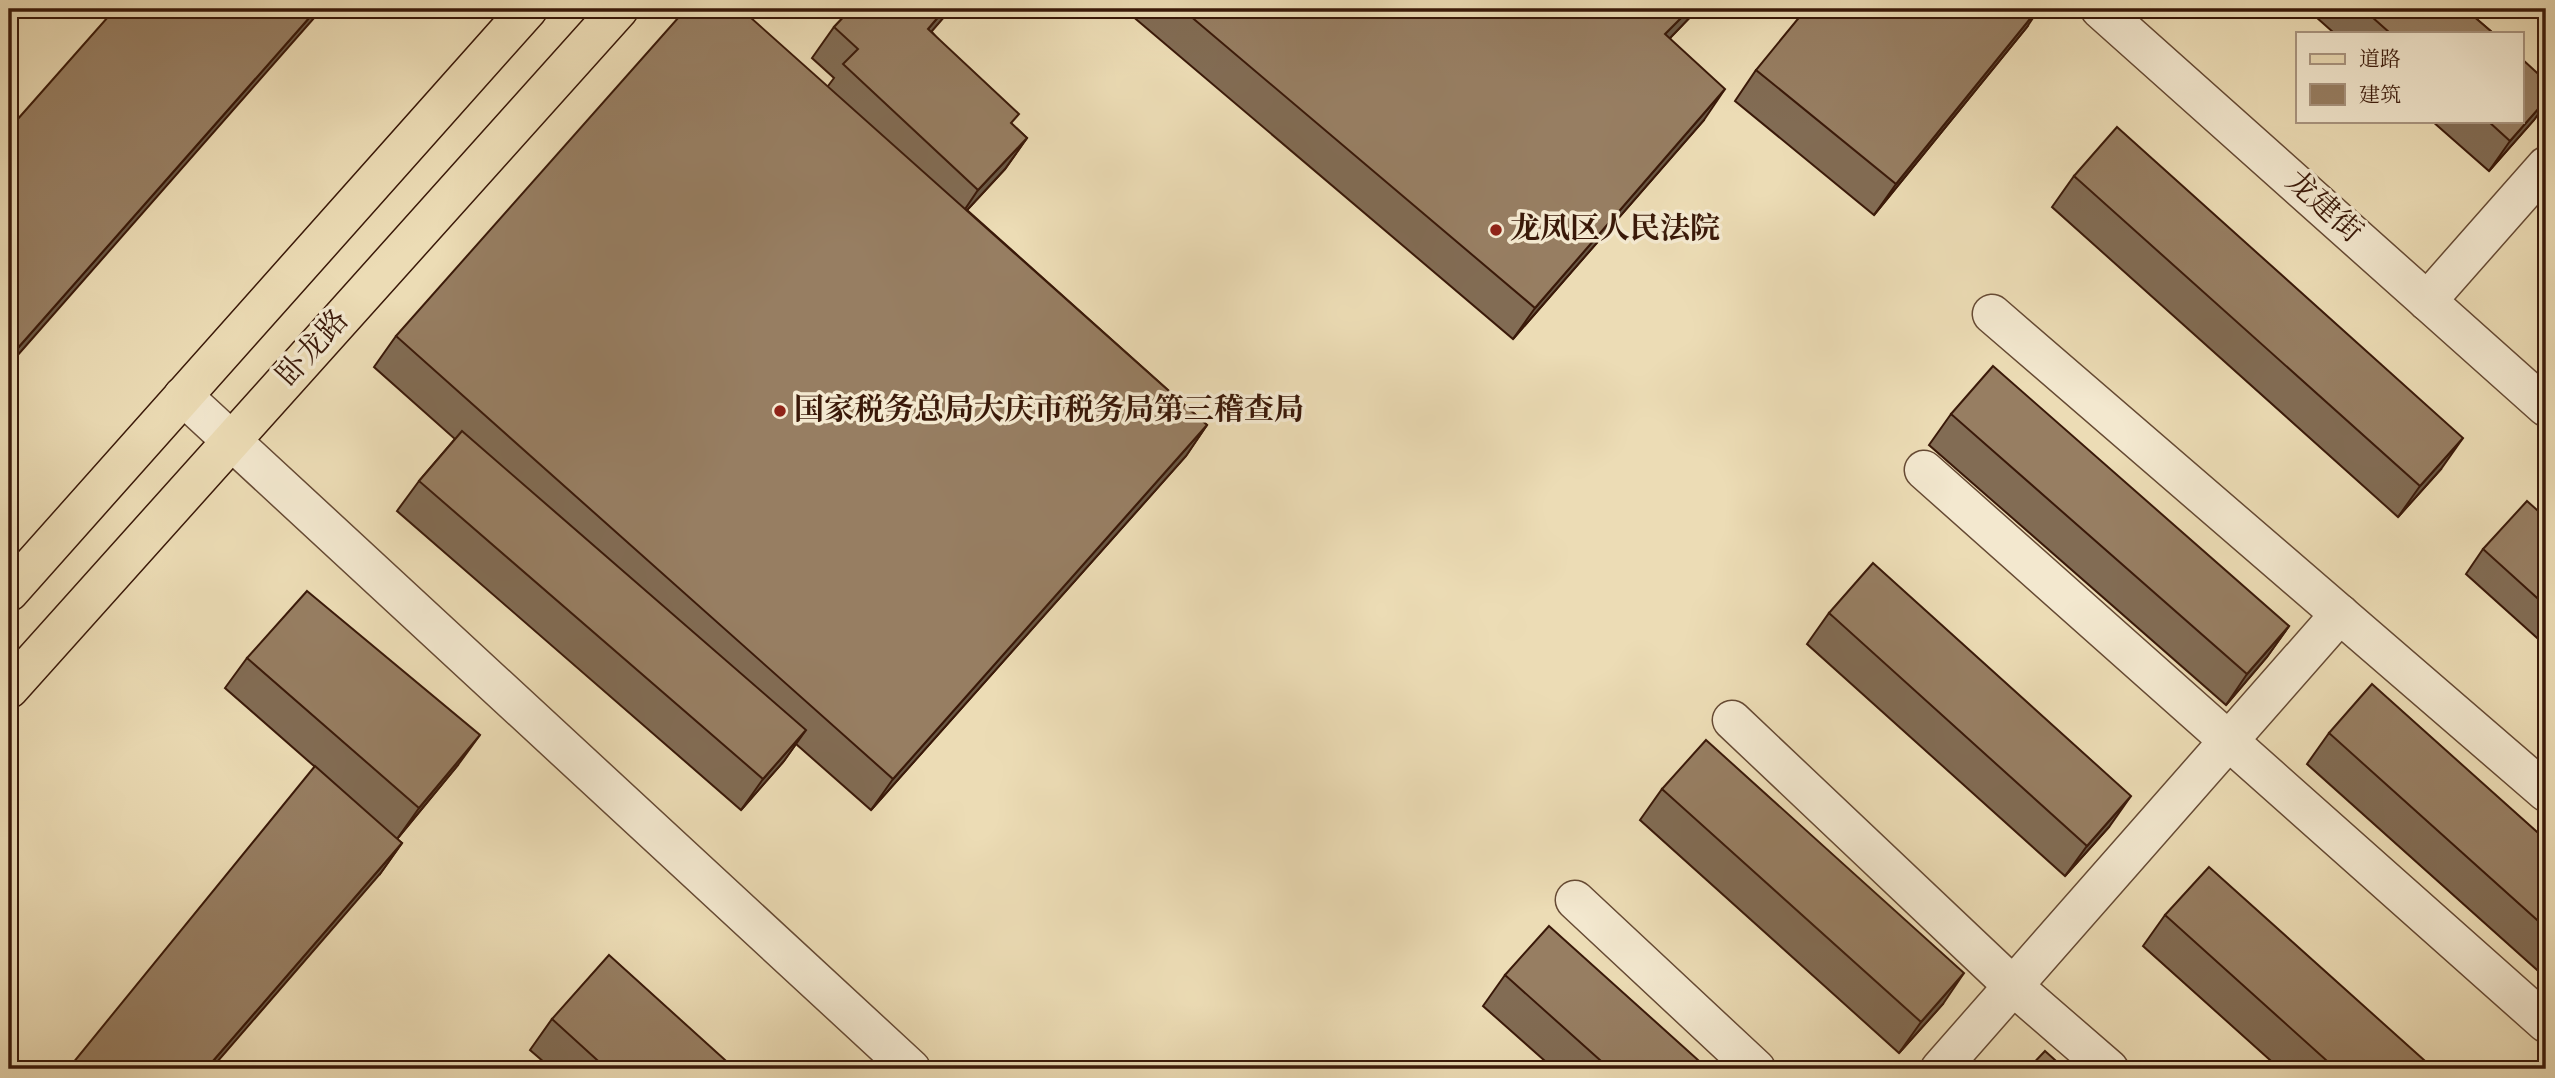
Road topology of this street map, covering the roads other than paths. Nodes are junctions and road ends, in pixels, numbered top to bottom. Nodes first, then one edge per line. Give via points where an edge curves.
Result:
1 (527, 9) edge
2 (619, 9) edge
3 (2100, 9) edge
4 (2546, 166) edge
5 (2427, 301) junction
6 (1992, 314) dead end
7 (183, 396) junction
8 (2546, 407) edge
9 (230, 442) junction
10 (1924, 470) dead end
11 (12, 582) edge
12 (2340, 614) junction
13 (9, 689) edge
14 (1732, 720) dead end
15 (2228, 741) junction
16 (2546, 792) edge
17 (1576, 900) dead end
18 (2013, 986) junction
19 (2546, 1023) edge
20 (911, 1069) edge
21 (1756, 1069) edge
22 (1940, 1069) edge
23 (2109, 1069) edge

1 - 7 main road
2 - 9 main road, 卧龙路
3 - 5 street, 龙建街
4 - 5 street
5 - 8 street, 龙建街
6 - 12 street
7 - 9 street
7 - 11 main road
9 - 13 main road, 卧龙路
9 - 20 street
10 - 15 street
12 - 15 street
12 - 16 street
14 - 18 street
15 - 18 street
15 - 19 street
17 - 21 street
18 - 22 street
18 - 23 street

